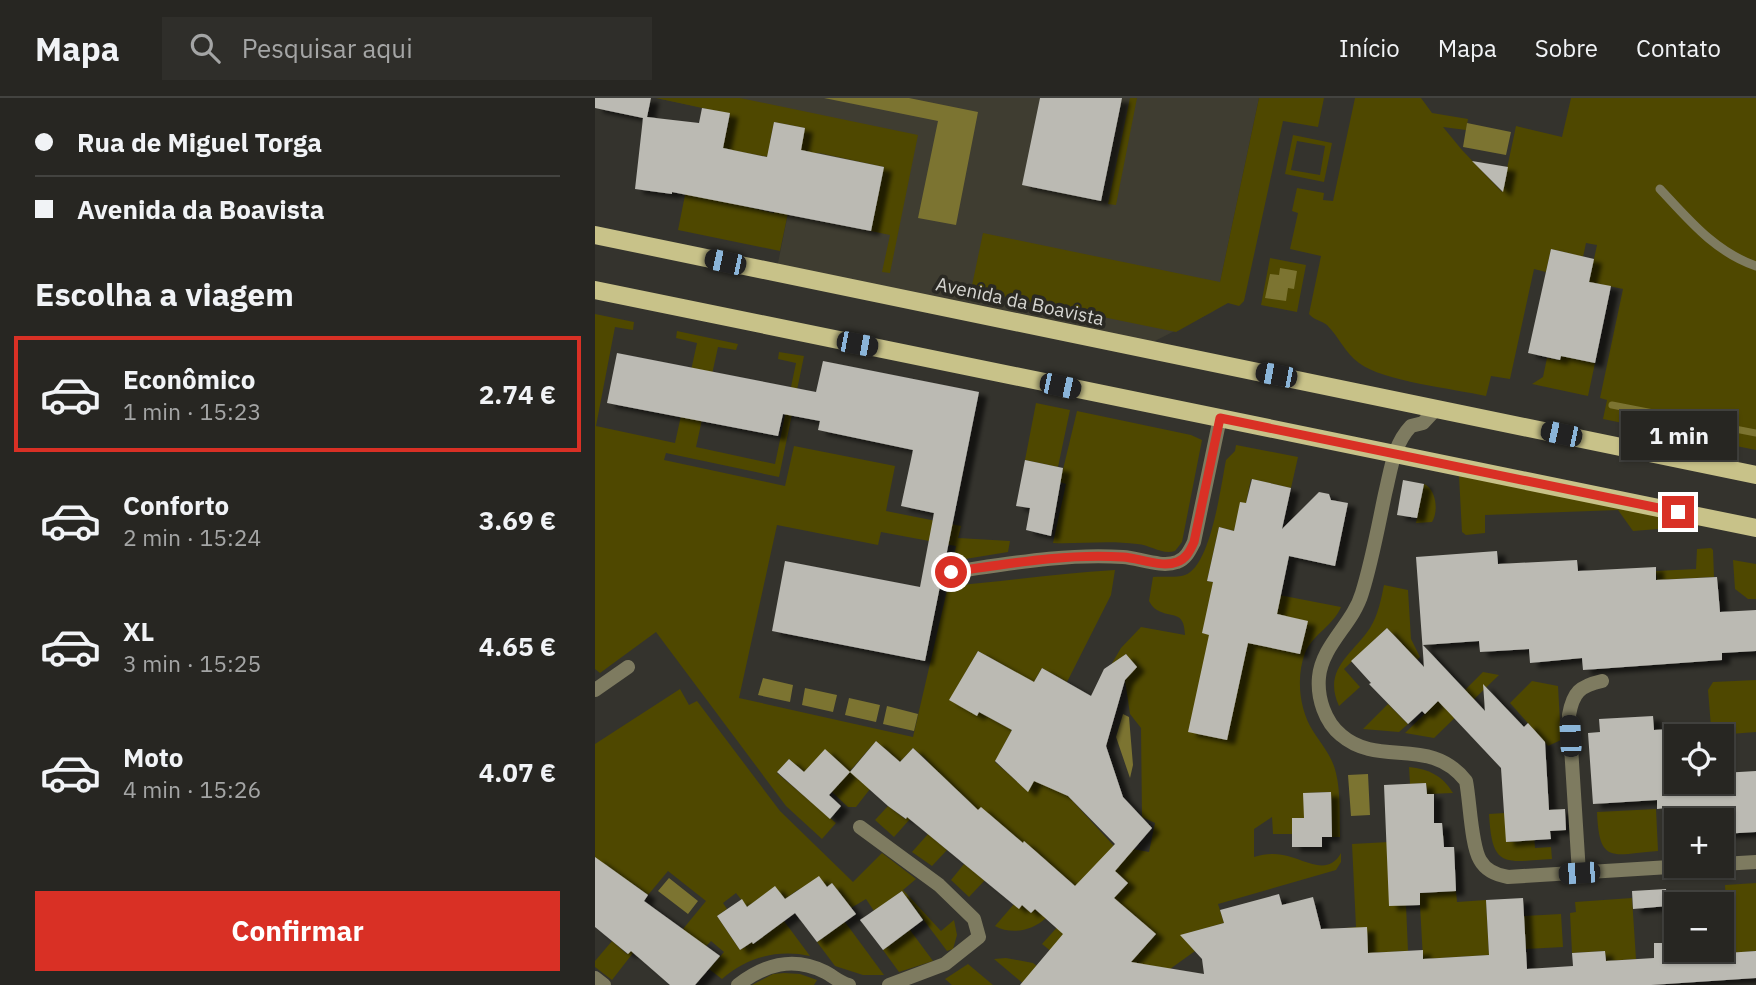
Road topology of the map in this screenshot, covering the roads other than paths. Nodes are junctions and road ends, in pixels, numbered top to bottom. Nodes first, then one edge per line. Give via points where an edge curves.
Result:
1 (1660, 189) dead end
2 (595, 235) edge
3 (1756, 266) edge
4 (595, 290) edge
5 (1436, 409) junction
6 (1220, 418) junction
7 (1394, 454) junction
8 (1756, 475) edge
9 (1756, 528) edge
10 (951, 572) dead end
11 (628, 667) dead end
12 (1602, 681) dead end
13 (595, 690) edge
14 (860, 827) dead end
15 (1756, 862) edge
16 (1734, 863) edge
17 (1664, 867) edge
18 (1579, 873) junction
19 (595, 978) edge
20 (604, 985) edge
21 (738, 985) edge
22 (849, 985) edge
23 (889, 985) edge

1 - 3 lane via 1700,233 1738,260
2 - 5 main road, Avenida da Boavista
4 - 6 main road
5 - 7 street via 1423,423 1411,426
5 - 8 main road, Avenida da Boavista
6 - 7 main road
6 - 10 street via 1194,542 1177,562 1099,557 1024,561
7 - 9 main road
7 - 18 street via 1357,611 1321,664 1318,680 1325,714 1343,737 1363,747 1435,757 1460,773 1467,781 1479,858 1488,870 1508,877
11 - 13 street
12 - 18 street via 1584,685 1572,701 1569,715
14 - 23 street via 939,885 974,919 979,937 945,964
15 - 16 street
17 - 18 street
19 - 20 street
21 - 22 street via 754,973 789,962 809,965

